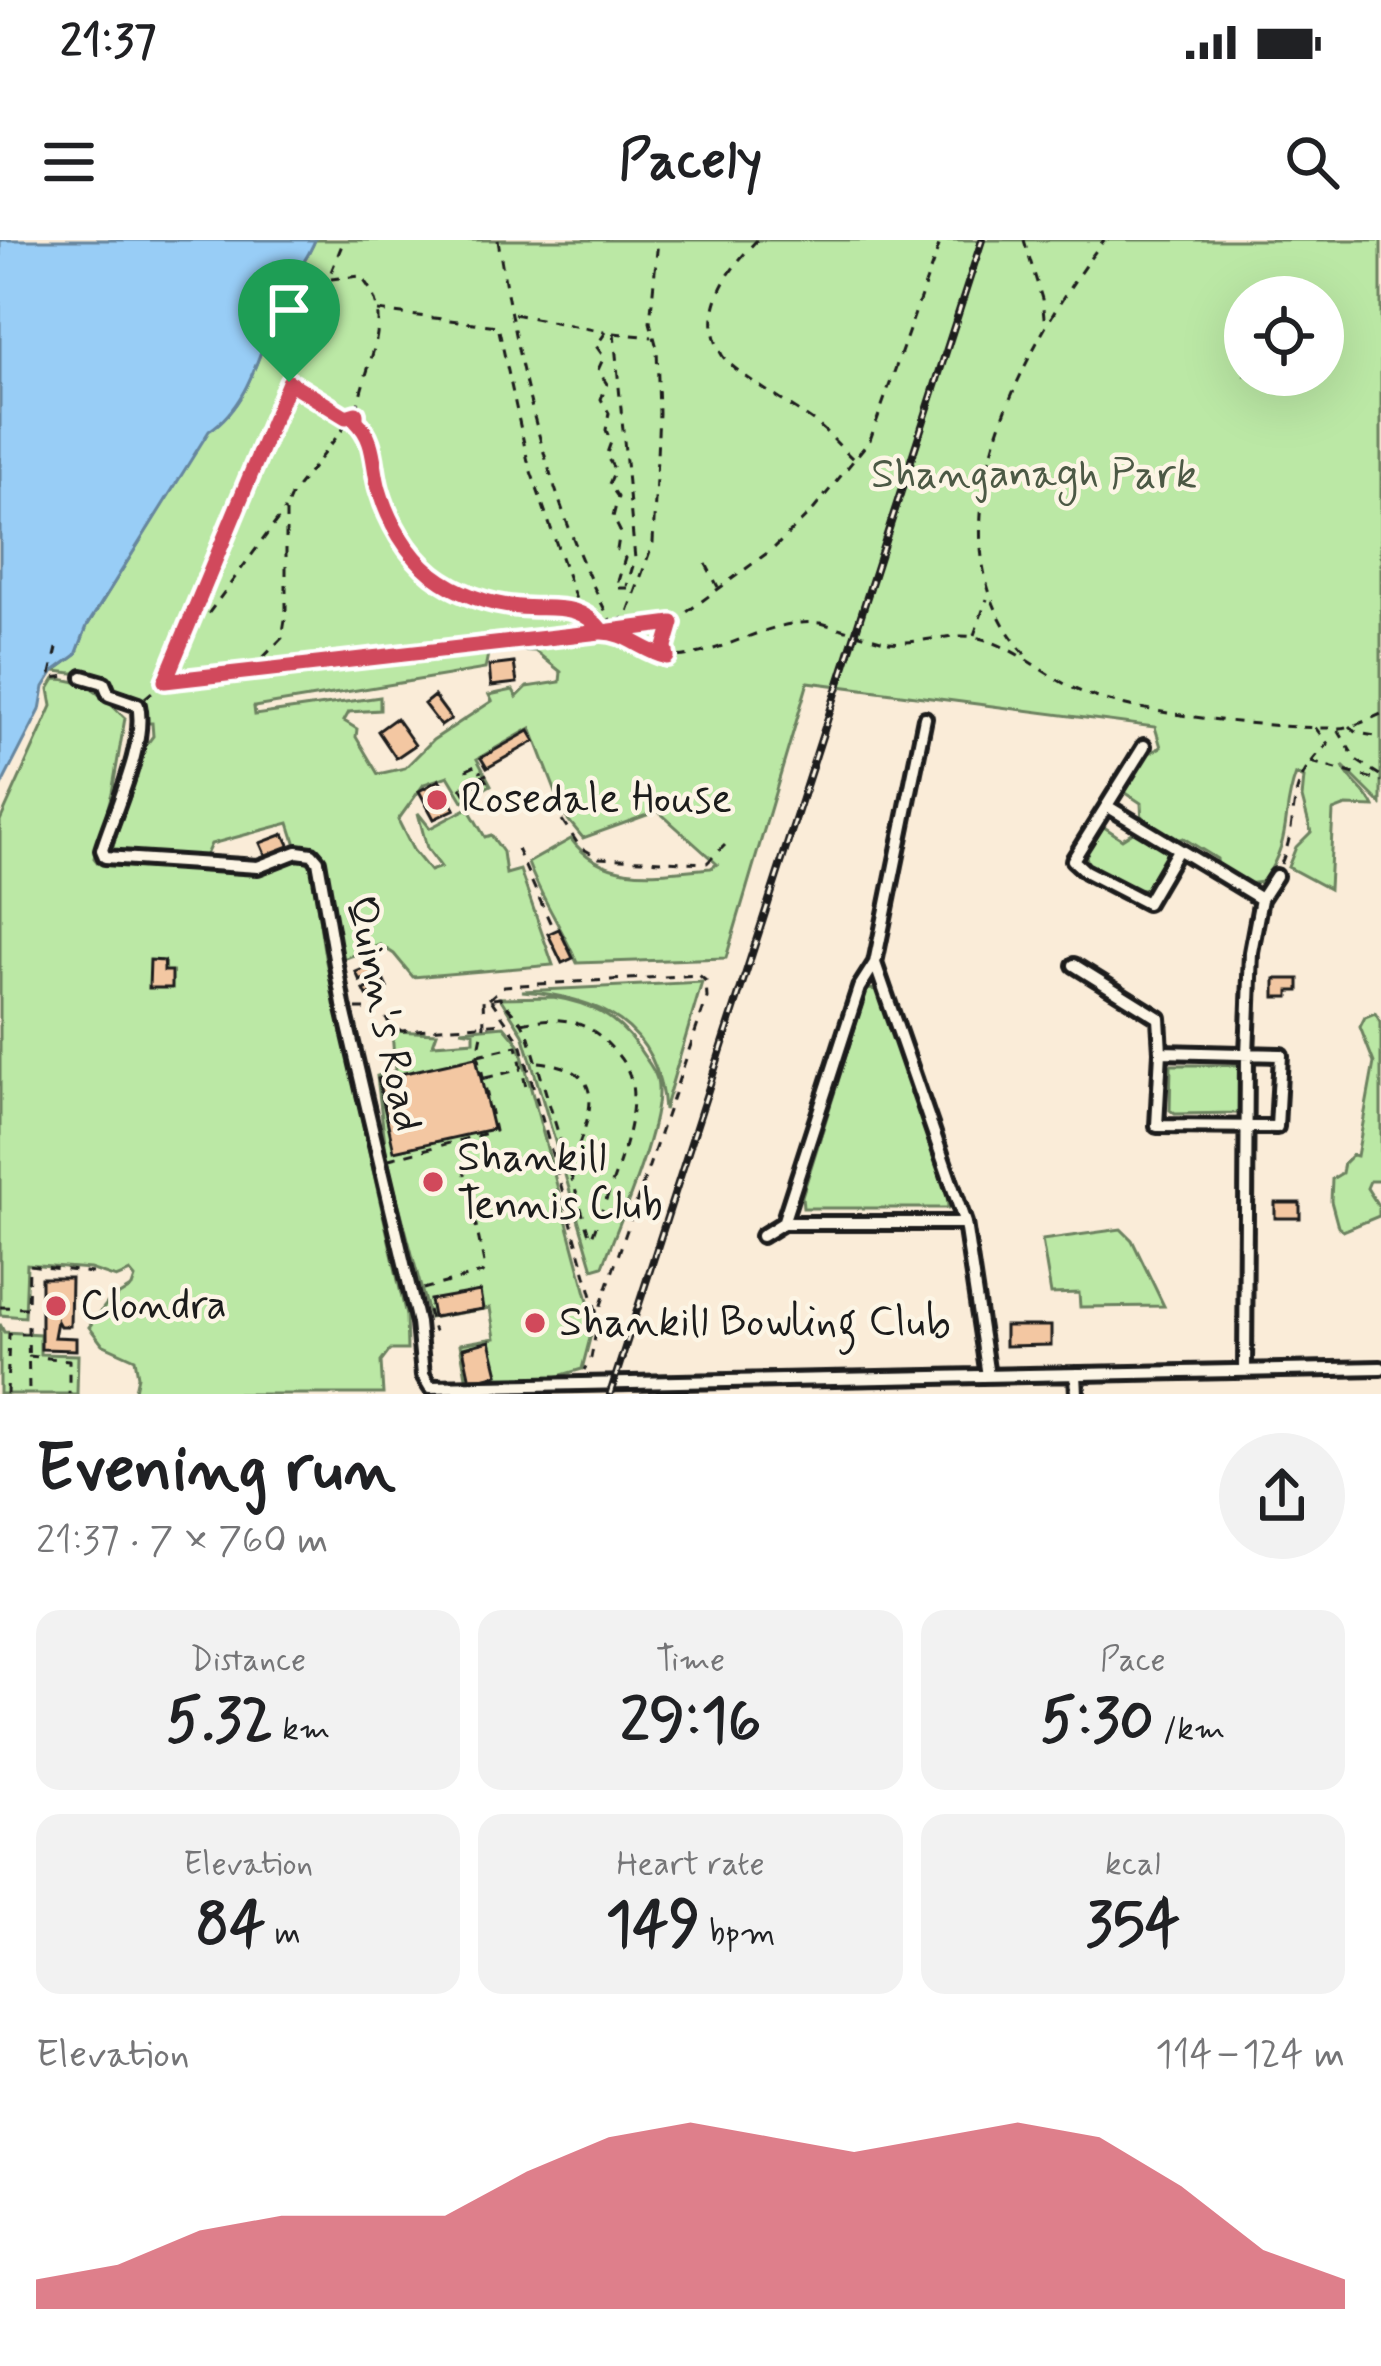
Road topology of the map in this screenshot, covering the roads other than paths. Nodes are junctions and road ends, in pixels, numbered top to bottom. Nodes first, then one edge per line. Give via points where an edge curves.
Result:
1 (79, 676) road end
2 (925, 718) dead end
3 (1144, 746) dead end
4 (1107, 806) junction
5 (1178, 850) junction
6 (1276, 876) road end
7 (1261, 899) junction
8 (875, 963) junction
9 (1074, 965) dead end
10 (1161, 1052) junction
11 (1247, 1054) junction
12 (1245, 1128) junction
13 (965, 1222) junction
14 (783, 1223) junction
15 (762, 1236) dead end
16 (1381, 1368) edge
17 (1245, 1371) junction
18 (1076, 1374) junction
19 (988, 1376) junction
20 (1077, 1394) edge

1 - 19 street, Quinn's Road via 138,705 138,740 105,857 258,867 297,852 318,862 430,1387
2 - 8 street
3 - 4 street
4 - 5 street
4 - 5 street via 1073,860 1084,871 1147,903
5 - 7 street
6 - 7 street
7 - 11 street
8 - 13 street
8 - 14 street via 859,988
9 - 10 street via 1159,1018
10 - 11 street
10 - 12 street via 1157,1126
11 - 12 street
11 - 12 street via 1281,1055 1277,1126
12 - 17 street
13 - 14 street
13 - 19 street
14 - 15 street
16 - 17 street, Quinn's Road
17 - 18 street, Quinn's Road
18 - 19 street, Quinn's Road
18 - 20 street

